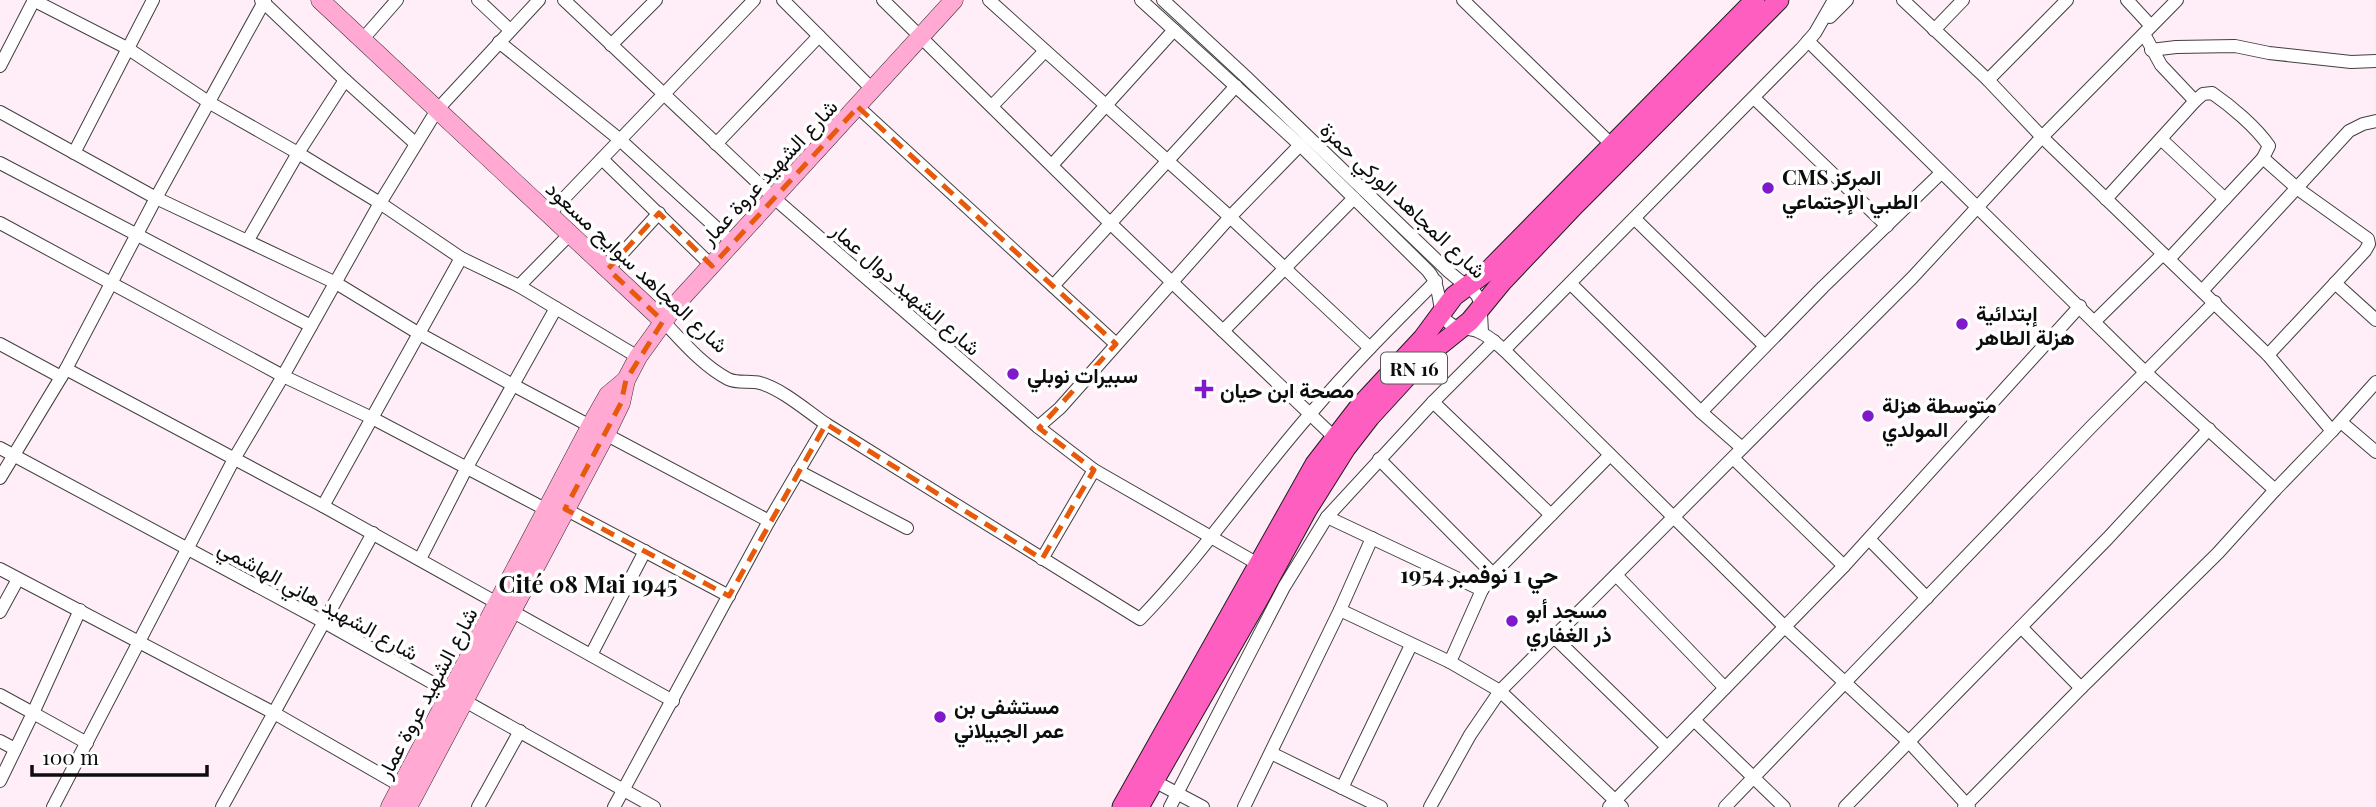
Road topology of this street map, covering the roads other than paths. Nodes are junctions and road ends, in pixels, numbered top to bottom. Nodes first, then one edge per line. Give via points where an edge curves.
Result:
1 (33, 0) edge
2 (153, 0) edge
3 (320, 0) edge
4 (397, 0) edge
5 (478, 0) edge
6 (539, 0) edge
7 (564, 0) edge
8 (656, 0) edge
9 (754, 0) edge
10 (783, 0) edge
11 (883, 0) edge
12 (954, 0) edge
13 (989, 0) edge
14 (1141, 0) edge
15 (1463, 0) edge
16 (1755, 0) edge
17 (1779, 0) edge
18 (1834, 0) edge
19 (1847, 0) edge
20 (1903, 0) edge
21 (1963, 0) edge
22 (2067, 0) edge
23 (2127, 0) edge
24 (2177, 0) edge
25 (263, 1) edge
26 (1167, 1) edge
27 (510, 30) junction
28 (1174, 30) junction
29 (1934, 30) junction
30 (2147, 30) junction
31 (819, 36) junction
32 (922, 37) junction
33 (1811, 37) junction
34 (362, 40) junction
35 (499, 42) junction
36 (611, 45) junction
37 (127, 48) junction
38 (2151, 50) junction
39 (1045, 51) junction
40 (2376, 61) edge
41 (0, 66) edge
42 (345, 80) junction
43 (1989, 80) junction
44 (1236, 86) junction
45 (873, 90) junction
46 (664, 94) junction
47 (1754, 98) junction
48 (2195, 101) junction
49 (210, 103) junction
50 (1105, 105) junction
51 (992, 106) junction
52 (858, 107) junction
53 (437, 110) junction
54 (0, 112) edge
55 (2376, 121) edge
56 (2042, 137) junction
57 (619, 139) junction
58 (2161, 139) junction
59 (416, 144) junction
60 (716, 144) junction
61 (1300, 145) junction
62 (1612, 145) junction
63 (75, 153) junction
64 (298, 153) junction
65 (2263, 158) junction
66 (602, 159) junction
67 (1166, 161) junction
68 (0, 163) edge
69 (1052, 165) junction
70 (1941, 173) junction
71 (2298, 188) junction
72 (156, 198) junction
73 (774, 198) junction
74 (1354, 198) junction
75 (2106, 199) junction
76 (2225, 199) junction
77 (380, 203) junction
78 (1976, 208) junction
79 (659, 213) junction
80 (549, 214) junction
81 (1230, 217) junction
82 (1635, 219) junction
83 (1109, 222) junction
84 (0, 223) edge
85 (1886, 226) junction
86 (139, 234) junction
87 (570, 234) junction
88 (248, 240) junction
89 (2373, 240) edge
90 (733, 243) junction
91 (2166, 257) junction
92 (461, 258) junction
93 (712, 266) junction
94 (1284, 268) junction
95 (608, 269) junction
96 (1436, 281) junction
97 (1171, 282) junction
98 (336, 283) junction
99 (2335, 283) junction
100 (111, 284) junction
101 (1571, 284) junction
102 (1466, 285) junction
103 (519, 286) junction
104 (1053, 286) junction
105 (2202, 291) junction
106 (2215, 302) junction
107 (2080, 306) junction
108 (1481, 307) junction
109 (556, 308) junction
110 (1442, 313) junction
111 (2376, 320) edge
112 (663, 321) junction
113 (2095, 321) junction
114 (311, 326) junction
115 (1223, 331) junction
116 (1472, 331) junction
117 (418, 333) junction
118 (0, 344) edge
119 (1116, 344) junction
120 (1499, 345) junction
121 (1765, 346) junction
122 (1370, 348) junction
123 (2268, 355) junction
124 (638, 357) junction
125 (2145, 372) junction
126 (63, 373) junction
127 (283, 376) junction
128 (2376, 382) edge
129 (513, 385) junction
130 (1433, 402) junction
131 (1701, 412) junction
132 (1310, 414) junction
133 (372, 418) junction
134 (826, 424) junction
135 (1038, 427) junction
136 (2336, 427) junction
137 (2209, 429) junction
138 (598, 430) junction
139 (1334, 437) junction
140 (0, 448) edge
141 (2376, 452) edge
142 (1738, 453) junction
143 (1610, 455) junction
144 (15, 456) junction
145 (234, 459) junction
146 (1379, 459) junction
147 (467, 467) junction
148 (1094, 470) junction
149 (798, 471) junction
150 (0, 478) edge
151 (2275, 489) junction
152 (323, 506) junction
153 (565, 509) junction
154 (547, 510) junction
155 (1551, 515) junction
156 (1327, 517) junction
157 (1674, 517) junction
158 (769, 521) junction
159 (907, 528) dead end
160 (373, 533) junction
161 (1210, 538) junction
162 (1372, 538) junction
163 (1868, 539) junction
164 (186, 549) junction
165 (645, 551) junction
166 (420, 559) junction
167 (1042, 559) junction
168 (1258, 564) junction
169 (1844, 566) junction
170 (0, 569) edge
171 (1493, 574) junction
172 (1616, 575) junction
173 (18, 579) junction
174 (1482, 590) junction
175 (729, 596) junction
176 (1927, 598) junction
177 (505, 608) junction
178 (80, 610) junction
179 (1340, 611) junction
180 (0, 612) edge
181 (324, 622) junction
182 (1785, 627) junction
183 (2021, 627) junction
184 (1553, 636) junction
185 (140, 643) junction
186 (1411, 645) junction
187 (591, 655) junction
188 (1450, 662) junction
189 (1844, 683) junction
190 (1725, 688) junction
191 (2081, 688) junction
192 (1500, 691) junction
193 (0, 695) edge
194 (458, 697) junction
195 (673, 701) junction
196 (33, 713) junction
197 (274, 713) junction
198 (1694, 720) junction
199 (520, 731) junction
200 (0, 741) edge
201 (1909, 742) junction
202 (87, 743) junction
203 (1667, 747) junction
204 (15, 749) junction
205 (1271, 753) junction
206 (1752, 778) junction
207 (0, 781) edge
208 (1154, 781) junction
209 (401, 786) junction
210 (1342, 788) junction
211 (624, 789) junction
212 (1177, 794) junction
213 (1355, 801) edge
214 (1615, 805) edge
215 (1967, 806) edge
216 (53, 807) edge
217 (222, 807) edge
218 (390, 807) edge
219 (408, 807) edge
220 (478, 807) edge
221 (614, 807) edge
222 (653, 807) edge
223 (1122, 807) edge
224 (1139, 807) edge
225 (1170, 807) edge
226 (1203, 807) edge
227 (1244, 807) edge
228 (1381, 807) edge
229 (1430, 807) edge
230 (1725, 807) edge
231 (1784, 807) edge
232 (1845, 807) edge

1 - 37 street
1 - 41 street
2 - 37 street
3 - 34 street, شارع المجاهد سوايح مسعود
4 - 34 street
5 - 27 street
6 - 27 street
7 - 36 street, شارع الشهيد دوال عمار
8 - 36 street
9 - 46 street
10 - 31 street
11 - 32 street
12 - 32 street, شارع الشهيد عروة عمار
13 - 39 street
14 - 28 street, شارع المجاهد الوركي حمزة
15 - 62 street
16 - 62 main road, RN 16
17 - 108 main road, RN 16 via 1584,195
18 - 33 street
19 - 33 street
20 - 29 street
21 - 29 street
22 - 43 street
23 - 30 street
24 - 30 street
25 - 42 street
25 - 49 street
26 - 102 street, شارع المجاهد الوركي حمزة
27 - 35 street
28 - 44 street, شارع المجاهد الوركي حمزة
28 - 50 street
29 - 43 street
30 - 38 street
30 - 56 street
31 - 45 street
31 - 60 street
32 - 45 street, شارع الشهيد عروة عمار
32 - 51 street
33 - 47 street
33 - 70 street
34 - 53 street, شارع المجاهد سوايح مسعود
35 - 53 street
35 - 57 street
36 - 46 street, شارع الشهيد دوال عمار
37 - 49 street
37 - 63 street
38 - 40 street via 2235,46 2351,62
38 - 48 street
39 - 50 street
39 - 51 street
42 - 59 street
42 - 64 street
43 - 56 street
44 - 61 street, شارع المجاهد الوركي حمزة
44 - 67 street
45 - 52 street, شارع الشهيد عروة عمار
46 - 57 street
46 - 60 street, شارع الشهيد دوال عمار
47 - 82 street
47 - 85 street
48 - 58 street
48 - 65 street via 2212,93 2226,103 2262,135 2269,146
49 - 64 street
49 - 72 street
50 - 67 street
50 - 69 street
51 - 69 street
52 - 73 street, شارع الشهيد عروة عمار
52 - 104 street
53 - 59 street
53 - 80 street, شارع المجاهد سوايح مسعود
54 - 63 street
55 - 71 street via 2350,131
56 - 75 street
56 - 78 street
57 - 66 street
57 - 90 street
58 - 75 street
58 - 76 street
59 - 77 street
60 - 73 street, شارع الشهيد دوال عمار
61 - 74 street, شارع المجاهد الوركي حمزة
61 - 81 street
62 - 102 main road, RN 16 via 1489,270
63 - 72 street
64 - 77 street
64 - 88 street
65 - 71 street
65 - 76 street
66 - 79 street
66 - 80 street
67 - 81 street
67 - 83 street
68 - 86 street
69 - 83 street
70 - 78 street
70 - 85 street
71 - 89 street
71 - 105 street
72 - 86 street
72 - 88 street
73 - 90 street, شارع الشهيد عروة عمار
73 - 135 street, شارع الشهيد دوال عمار
74 - 94 street
74 - 96 street, شارع المجاهد الوركي حمزة
75 - 91 street
76 - 91 street
77 - 92 street
77 - 98 street
78 - 107 street
78 - 142 street
79 - 93 street
79 - 95 street
80 - 87 street, شارع المجاهد سوايح مسعود
81 - 94 street
81 - 97 street
82 - 101 street
82 - 121 street
83 - 97 street
83 - 104 street
84 - 100 street
85 - 121 street
86 - 100 street
86 - 114 street
87 - 95 street, شارع المجاهد سوايح مسعود
87 - 103 street
88 - 98 street
89 - 99 street
90 - 93 street, شارع الشهيد عروة عمار
91 - 105 street
91 - 113 street
92 - 103 street
92 - 117 street
93 - 112 street, شارع الشهيد عروة عمار
94 - 115 street
94 - 122 street
95 - 112 street, شارع المجاهد سوايح مسعود
96 - 110 street, شارع المجاهد الوركي حمزة
96 - 122 street
97 - 115 street
97 - 119 street
98 - 114 street
98 - 117 street
99 - 111 street
99 - 123 street
100 - 126 street
100 - 127 street
101 - 120 street
101 - 131 street
102 - 108 street, شارع المجاهد الوركي حمزة via 1478,293
102 - 110 main road, RN 16
103 - 109 street
104 - 119 street
105 - 106 street
106 - 123 street
106 - 125 street
107 - 113 street
107 - 163 street
108 - 116 main road, RN 16
109 - 124 street
109 - 129 street
110 - 116 street via 1450,324
110 - 139 main road, RN 16
112 - 124 street, شارع الشهيد عروة عمار
112 - 134 street, شارع المجاهد سوايح مسعود via 727,379 775,389
113 - 125 street
114 - 127 street
115 - 132 street
116 - 120 street
116 - 208 main road, RN 16 via 1425,357 1346,448
117 - 129 street
117 - 133 street
118 - 126 street
119 - 135 street
120 - 130 street
120 - 143 street
121 - 131 street
122 - 132 street
123 - 136 street
124 - 138 street, شارع الشهيد عروة عمار via 626,380 608,395
125 - 137 street
125 - 176 street
126 - 144 street
126 - 145 street
127 - 133 street
127 - 145 street
128 - 136 street
129 - 138 street
129 - 147 street
130 - 146 street
130 - 155 street
131 - 142 street
132 - 139 street
132 - 161 street
133 - 147 street
133 - 152 street
134 - 149 street
134 - 167 street, شارع المجاهد سوايح مسعود
135 - 148 street, شارع الشهيد دوال عمار
136 - 141 street
136 - 151 street
137 - 151 street
137 - 183 street
138 - 153 street, شارع الشهيد عروة عمار
138 - 154 street, شارع الشهيد عروة عمار
138 - 158 street
139 - 168 main road, RN 16
140 - 144 street, شارع الشهيد هاني الهاشمي
142 - 157 street
142 - 169 street
143 - 155 street
143 - 157 street
144 - 150 street
144 - 164 street, شارع الشهيد هاني الهاشمي
145 - 152 street
145 - 164 street
146 - 156 street
146 - 171 street
147 - 154 street
147 - 166 street
148 - 161 street, شارع الشهيد دوال عمار
148 - 167 street
149 - 158 street
149 - 159 street
151 - 191 street via 2218,553
152 - 160 street
153 - 165 street
153 - 177 street, شارع الشهيد عروة عمار
154 - 177 street, شارع الشهيد عروة عمار
155 - 171 street
156 - 162 street
156 - 212 street via 1284,587
157 - 172 street
157 - 182 street
158 - 175 street
160 - 166 street
160 - 181 street
161 - 167 street, شارع المجاهد سوايح مسعود via 1140,619
161 - 168 street, شارع الشهيد دوال عمار
162 - 174 street
162 - 179 street
163 - 169 street
163 - 176 street
164 - 181 street, شارع الشهيد هاني الهاشمي
164 - 185 street
165 - 175 street
165 - 187 street
166 - 177 street
168 - 223 main road, RN 16
169 - 182 street
170 - 173 street
171 - 174 street
172 - 184 street
172 - 190 street
173 - 178 street
173 - 180 street
174 - 188 street
175 - 195 street
176 - 189 street
177 - 187 street
177 - 194 street, شارع الشهيد عروة عمار
178 - 185 street
178 - 196 street
179 - 186 street
179 - 205 street
181 - 194 street, شارع الشهيد هاني الهاشمي
181 - 197 street
182 - 189 street
182 - 190 street
183 - 191 street
183 - 201 street
184 - 192 street
184 - 203 street
185 - 197 street
185 - 202 street
186 - 188 street
186 - 210 street
187 - 195 street
188 - 192 street
189 - 201 street
189 - 206 street
190 - 198 street
191 - 215 street
192 - 214 street
192 - 229 street
193 - 196 street
194 - 199 street, شارع الشهيد هاني الهاشمي
194 - 209 street, شارع الشهيد عروة عمار
194 - 219 street, شارع الشهيد عروة عمار
195 - 211 street
196 - 202 street
196 - 204 street
197 - 209 street
197 - 217 street
198 - 203 street
198 - 206 street
199 - 211 street, شارع الشهيد هاني الهاشمي
199 - 220 street
200 - 204 street
201 - 215 street
201 - 232 street
202 - 216 street
203 - 214 street
204 - 207 street
205 - 210 street
205 - 227 street
206 - 230 street
206 - 231 street
208 - 212 street
208 - 224 main road, RN 16
209 - 218 street, شارع الشهيد عروة عمار
210 - 213 street
211 - 221 street
211 - 222 street, شارع الشهيد هاني الهاشمي
212 - 225 street
212 - 226 street
213 - 228 street

